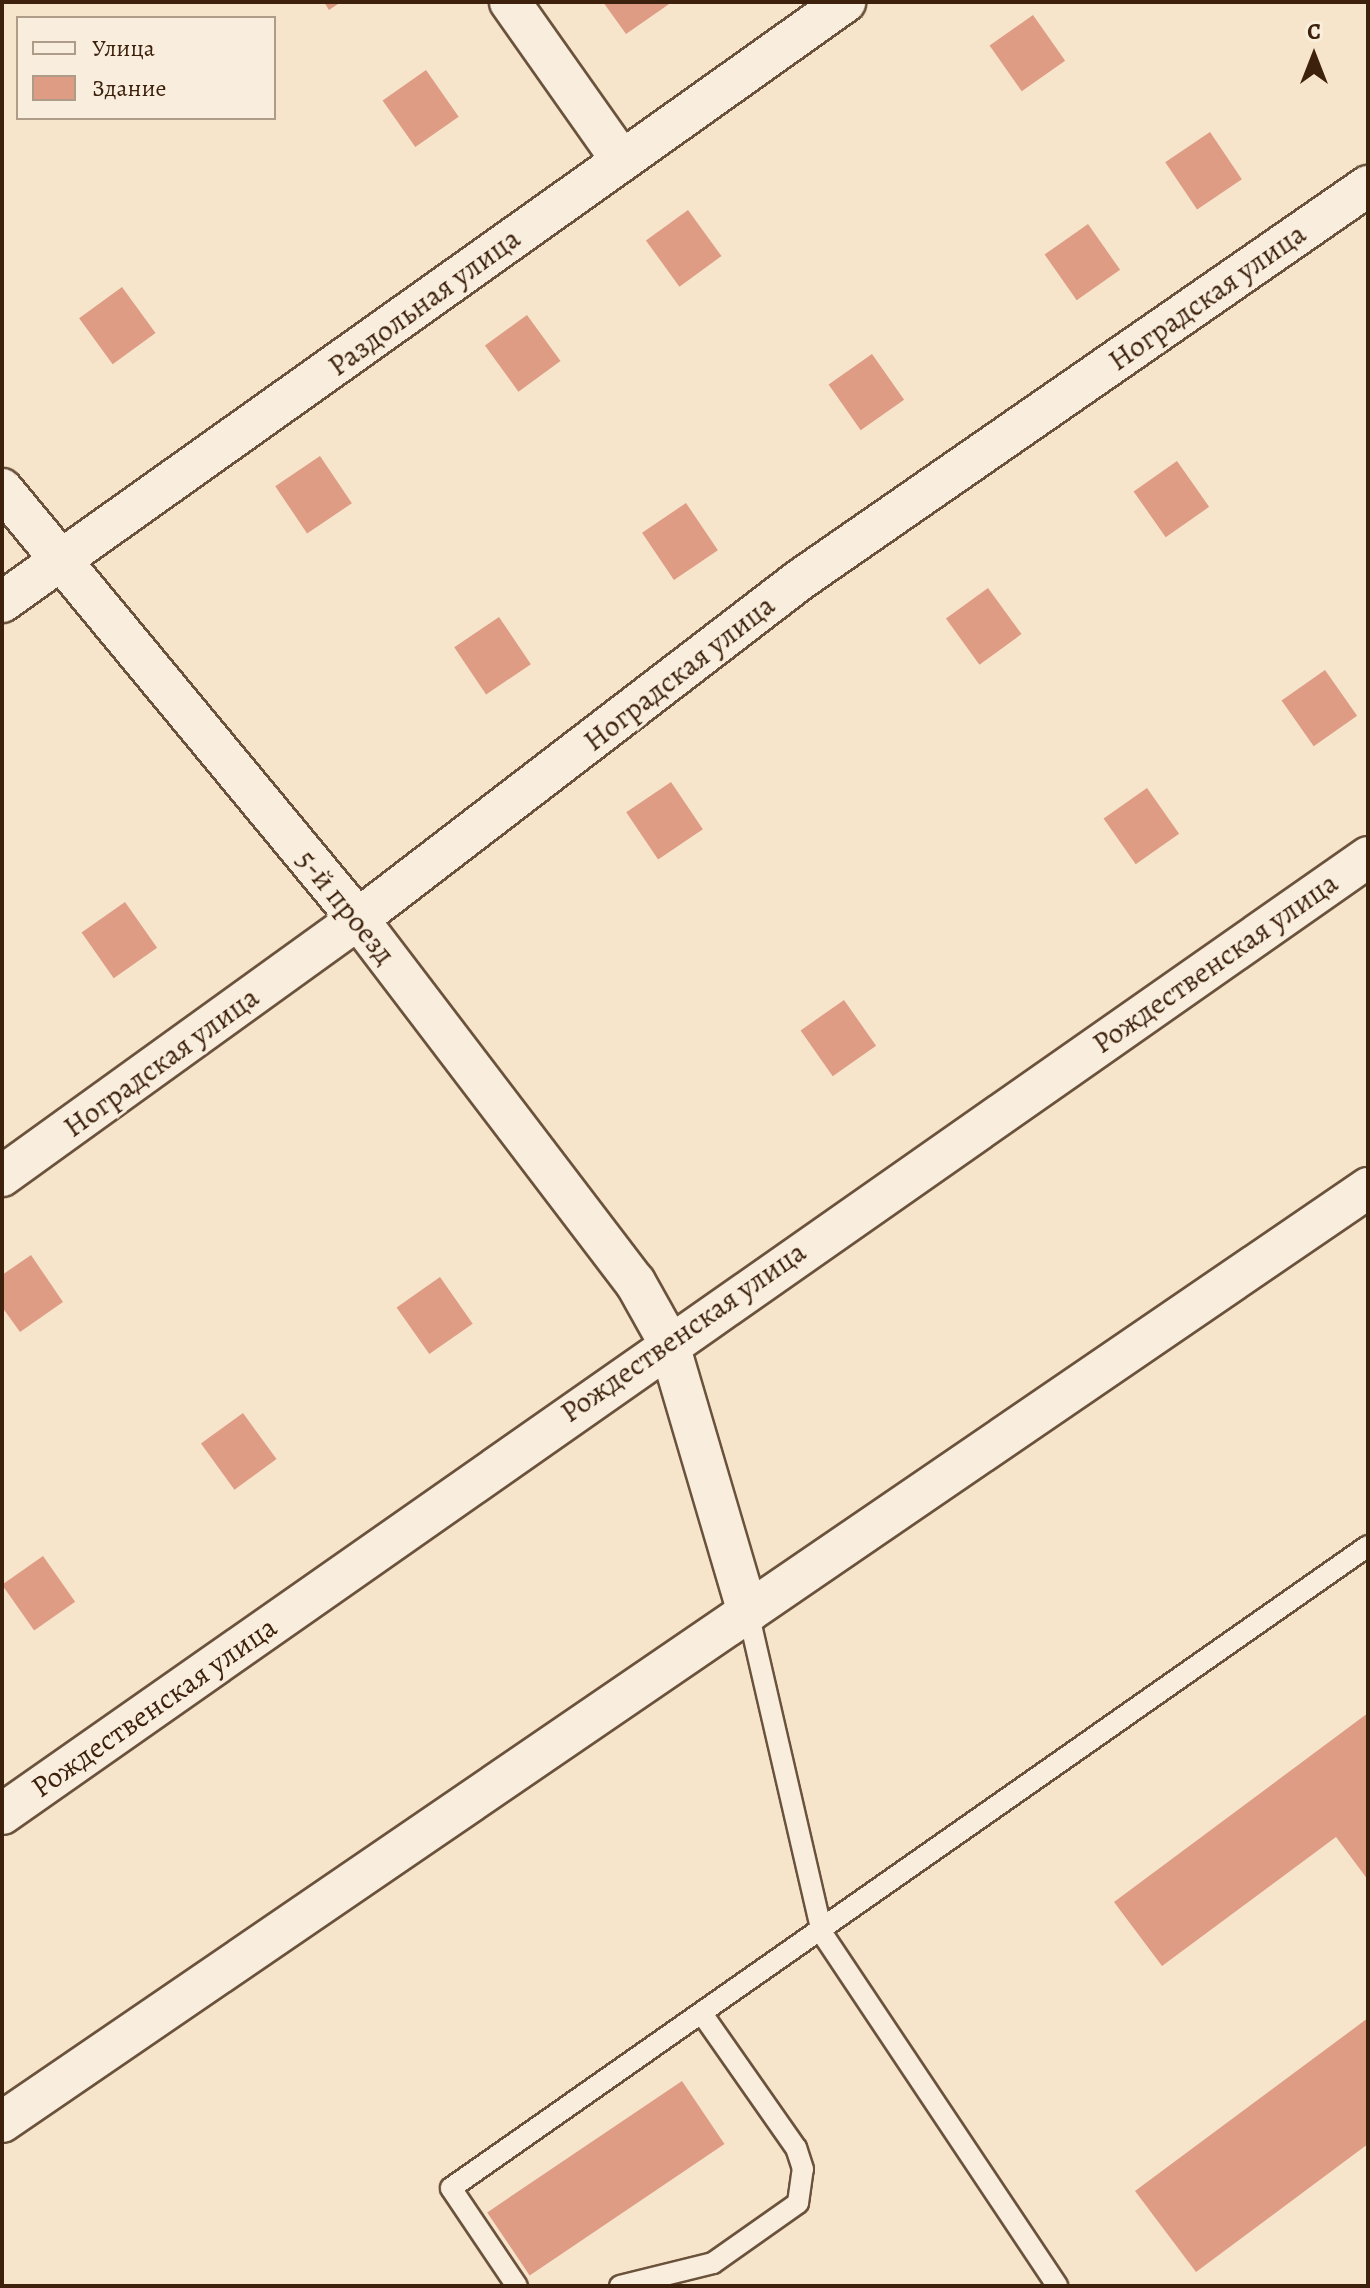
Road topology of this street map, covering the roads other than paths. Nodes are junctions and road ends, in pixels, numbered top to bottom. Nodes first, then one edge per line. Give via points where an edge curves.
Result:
1 (510, 2) edge
2 (845, 2) edge
3 (622, 161) junction
4 (1368, 186) edge
5 (2, 489) edge
6 (59, 562) junction
7 (2, 602) edge
8 (1368, 857) edge
9 (358, 919) junction
10 (2, 1176) edge
11 (1368, 1188) edge
12 (668, 1341) junction
13 (1368, 1546) edge
14 (748, 1612) junction
15 (2, 1814) edge
16 (822, 1933) junction
17 (703, 2015) junction
18 (2, 2122) edge
19 (517, 2286) edge
20 (620, 2286) edge
21 (1057, 2286) edge

1 - 3 street
2 - 3 street, Раздольная улица
3 - 6 street, Раздольная улица
4 - 9 street, Ноградская улица via 801,579
5 - 6 street, 5-й проезд
6 - 7 street, Раздольная улица
6 - 9 street, 5-й проезд
8 - 12 street, Рождественская улица
9 - 10 street, Ноградская улица
9 - 12 street, 5-й проезд via 635,1282
11 - 14 street
12 - 14 street, 5-й проезд
12 - 15 street, Рождественская улица
13 - 16 lane
14 - 16 lane
14 - 18 street
16 - 17 lane
16 - 21 lane
17 - 19 lane via 451,2188
17 - 20 lane via 796,2148 803,2169 798,2203 713,2263

